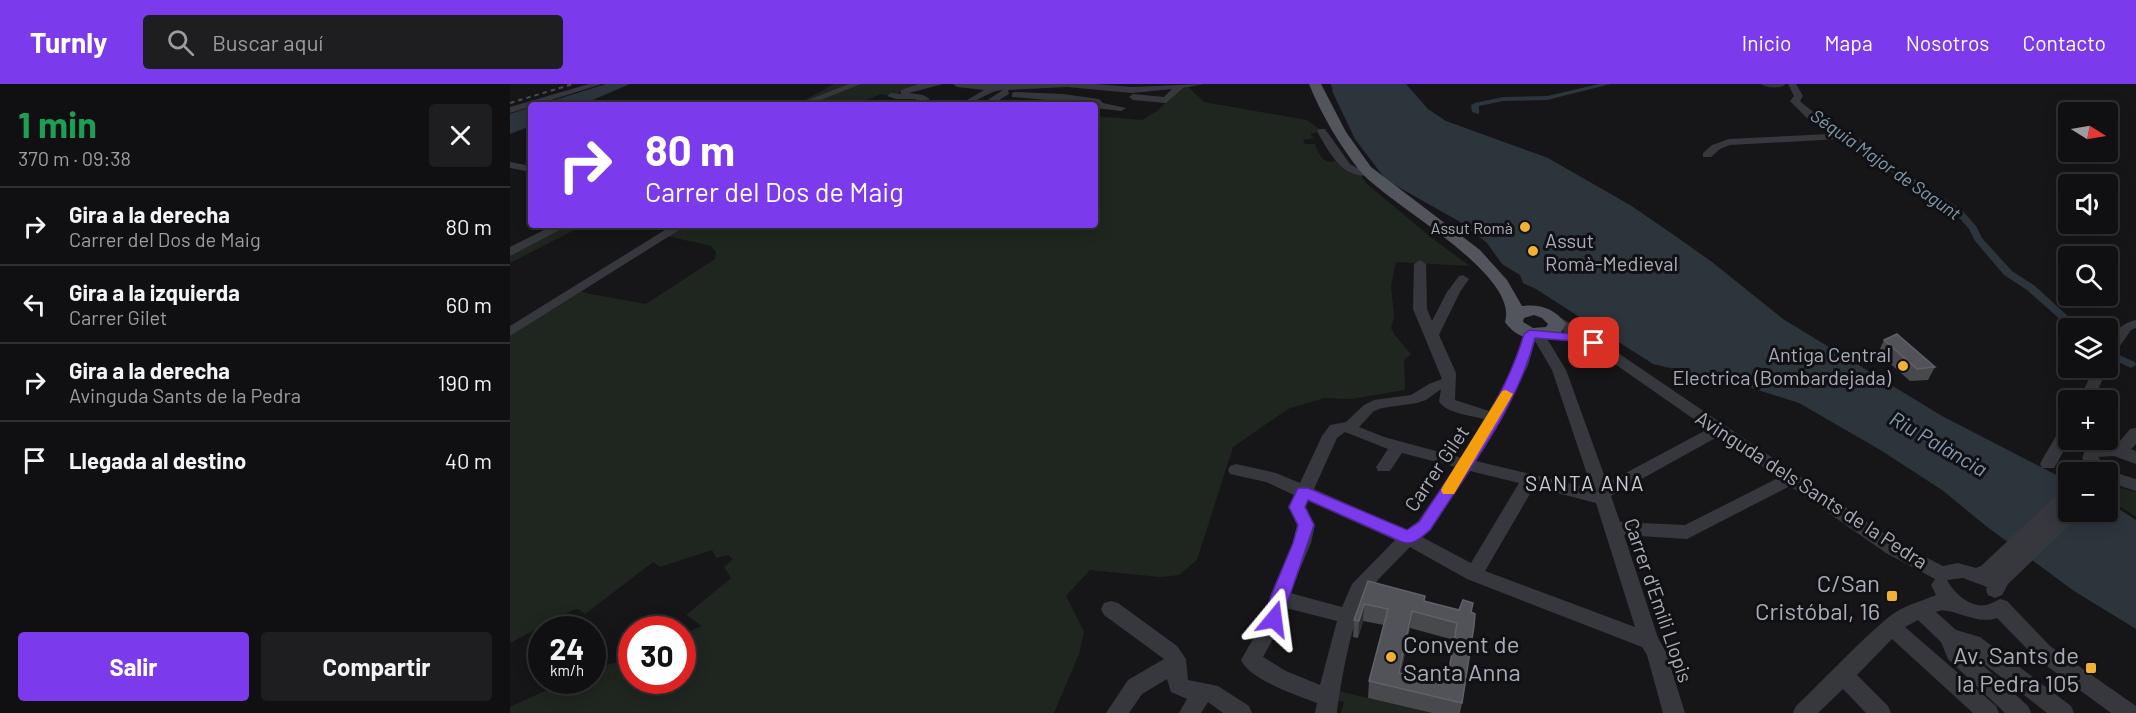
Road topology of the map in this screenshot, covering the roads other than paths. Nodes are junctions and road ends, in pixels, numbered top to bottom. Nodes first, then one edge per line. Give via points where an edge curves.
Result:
1 (598, 84) edge
2 (857, 84) edge
3 (939, 84) edge
4 (957, 84) edge
5 (1155, 84) edge
6 (1200, 84) edge
7 (1316, 84) edge
8 (1322, 84) edge
9 (1792, 84) edge
10 (1180, 86) junction
11 (1003, 87) edge
12 (1135, 87) edge
13 (1030, 97) junction
14 (537, 102) edge
15 (807, 102) edge
16 (918, 102) edge
17 (970, 102) edge
18 (988, 102) edge
19 (1024, 102) edge
20 (1087, 102) edge
21 (1098, 103) edge
22 (1098, 104) edge
23 (528, 105) edge
24 (1121, 108) dead end
25 (510, 110) edge
26 (1322, 131) dead end
27 (1340, 132) junction
28 (1707, 155) dead end
29 (510, 165) edge
30 (528, 168) edge
31 (1370, 173) junction
32 (557, 228) edge
33 (676, 228) edge
34 (510, 252) edge
35 (1420, 264) dead end
36 (1463, 279) dead end
37 (1501, 284) junction
38 (1535, 310) junction
39 (1516, 315) junction
40 (2136, 324) edge
41 (1543, 331) junction
42 (510, 332) edge
43 (1431, 336) junction
44 (2118, 338) edge
45 (1450, 381) junction
46 (1494, 417) junction
47 (1346, 427) junction
48 (1720, 429) junction
49 (1398, 446) junction
50 (2058, 447) edge
51 (2129, 449) edge
52 (2093, 462) edge
53 (2048, 464) dead end
54 (1466, 465) junction
55 (1384, 467) dead end
56 (1236, 470) dead end
57 (1791, 478) junction
58 (2118, 480) edge
59 (1529, 481) junction
60 (2136, 485) edge
61 (1303, 492) junction
62 (1602, 495) junction
63 (2058, 504) edge
64 (2061, 522) edge
65 (1612, 528) junction
66 (1408, 538) junction
67 (1474, 574) junction
68 (1977, 575) junction
69 (1940, 587) junction
70 (1279, 598) junction
71 (1998, 598) junction
72 (1112, 609) dead end
73 (1919, 609) junction
74 (1980, 613) junction
75 (1348, 616) junction
76 (2014, 626) junction
77 (1892, 627) junction
78 (1950, 637) junction
79 (1649, 641) junction
80 (1176, 663) junction
81 (1842, 674) junction
82 (1203, 691) junction
83 (1328, 706) edge
84 (1117, 713) edge
85 (1190, 713) edge
86 (1241, 713) edge
87 (1674, 713) edge
88 (1805, 713) edge
89 (1880, 713) edge
90 (1988, 713) edge
91 (2020, 713) edge
92 (2063, 713) edge
93 (2128, 713) edge

1 - 14 street
2 - 15 street
3 - 16 street via 891,96 914,94 926,99
4 - 11 street
5 - 10 street
6 - 10 street
7 - 27 main road
8 - 27 main road
9 - 28 street via 1799,96 1795,101 1837,137 1729,142
10 - 12 street
10 - 21 street via 1166,100 1110,94
11 - 12 street
11 - 13 street
11 - 17 street
11 - 18 street
13 - 19 street
13 - 20 street
22 - 24 street
23 - 25 street
26 - 31 street via 1347,168 1360,174
27 - 31 main road
29 - 30 street
31 - 37 main road via 1474,253
32 - 34 street
33 - 42 street
35 - 43 street via 1420,309
36 - 43 street via 1449,297
37 - 38 main road
37 - 39 main road
38 - 39 main road
38 - 41 main road via 1548,314
39 - 41 main road via 1516,327
40 - 44 street via 2126,327
41 - 46 street, Carrer Gilet
41 - 48 street, Avinguda dels Sants de la Pedra via 1594,343
41 - 62 street, Carrer d'Emili Llopis
43 - 45 street
45 - 46 street via 1447,402
45 - 47 street via 1413,400 1379,403
46 - 54 street, Carrer Gilet
47 - 49 street
47 - 61 street via 1336,429 1330,436
48 - 57 street, Avinguda dels Sants de la Pedra
48 - 62 street
49 - 54 street
49 - 55 street
50 - 53 street
51 - 52 street via 2091,452
54 - 59 street
54 - 66 street, Carrer Gilet via 1424,526
56 - 61 street via 1269,477
57 - 65 street via 1687,532
57 - 69 street, Avinguda dels Sants de la Pedra via 1892,548
58 - 60 street
59 - 62 street
59 - 67 street
61 - 66 street
61 - 70 street via 1297,507 1306,525 1302,543
62 - 65 street, Carrer d'Emili Llopis
63 - 68 street via 1988,571
64 - 71 street via 2001,579
65 - 79 street, Carrer d'Emili Llopis
66 - 67 street
66 - 75 street, Carrer Gilet via 1359,589
67 - 79 street
68 - 69 street via 1956,570
68 - 71 street
69 - 73 street
69 - 74 street via 1959,605
70 - 75 street
70 - 83 street via 1274,619 1251,660
71 - 74 street via 1989,613
71 - 76 street
72 - 80 street via 1170,652
73 - 77 street
73 - 78 street
74 - 76 street
75 - 83 street, Carrer Gilet
76 - 93 street
77 - 81 street
77 - 90 street
78 - 91 street via 1955,653
78 - 92 street via 1973,643
79 - 87 street, Carrer d'Emili Llopis via 1656,652
80 - 82 street via 1178,685
80 - 84 street via 1135,687
81 - 88 street
81 - 89 street
82 - 85 street
82 - 86 street via 1220,697

